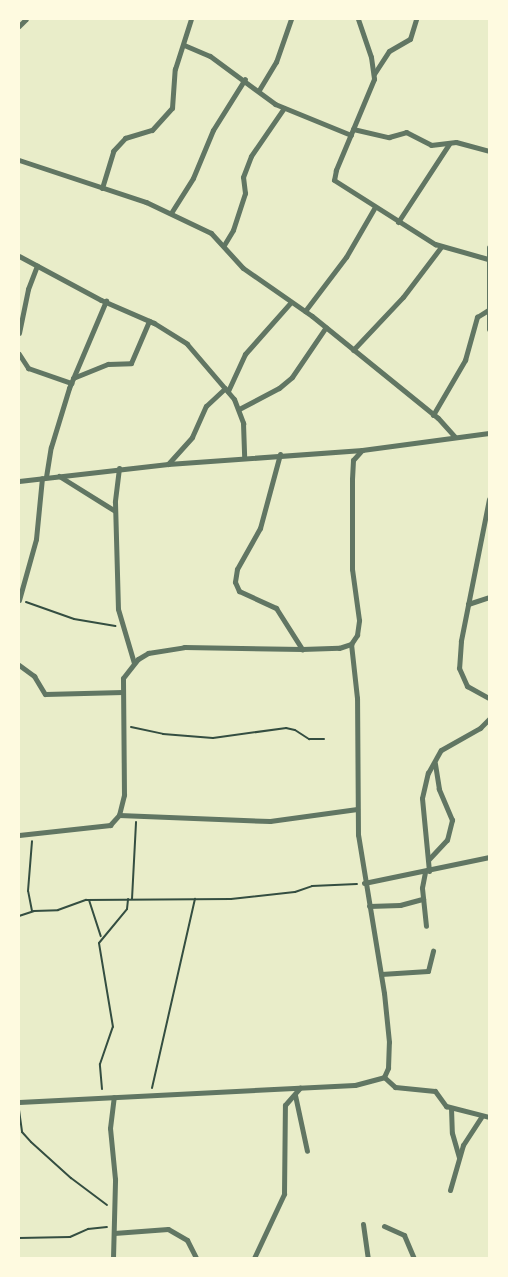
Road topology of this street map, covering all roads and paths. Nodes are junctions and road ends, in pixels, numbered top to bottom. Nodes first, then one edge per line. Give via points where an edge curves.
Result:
1 (26, 19) edge
2 (190, 19) edge
3 (291, 19) edge
4 (358, 19) edge
5 (416, 19) edge
6 (19, 26) edge
7 (184, 45) junction
8 (374, 74) junction
9 (245, 79) junction
10 (259, 90) junction
11 (284, 108) junction
12 (352, 132) junction
13 (449, 144) junction
14 (489, 151) edge
15 (19, 160) edge
16 (102, 188) junction
17 (375, 207) junction
18 (171, 213) junction
19 (398, 222) junction
20 (224, 245) junction
21 (441, 247) junction
22 (489, 247) edge
23 (489, 251) edge
24 (19, 256) edge
25 (488, 259) edge
26 (38, 266) junction
27 (106, 302) junction
28 (291, 302) junction
29 (488, 310) junction
30 (305, 311) junction
31 (149, 321) junction
32 (326, 327) junction
33 (489, 327) edge
34 (19, 333) edge
35 (353, 350) junction
36 (19, 354) edge
37 (72, 380) junction
38 (227, 390) junction
39 (239, 409) junction
40 (433, 415) junction
41 (489, 433) edge
42 (455, 437) junction
43 (362, 450) junction
44 (280, 454) junction
45 (244, 458) junction
46 (168, 464) junction
47 (119, 468) junction
48 (59, 476) junction
49 (44, 478) junction
50 (19, 481) edge
51 (489, 500) edge
52 (115, 512) junction
53 (487, 525) edge
54 (489, 597) edge
55 (19, 599) edge
56 (468, 604) junction
57 (122, 627) junction
58 (350, 644) junction
59 (302, 649) junction
60 (134, 663) junction
61 (19, 665) edge
62 (122, 692) junction
63 (489, 698) edge
64 (489, 719) edge
65 (123, 726) junction
66 (324, 739) dead end
67 (435, 763) junction
68 (357, 809) junction
69 (119, 815) junction
70 (136, 817) junction
71 (33, 834) junction
72 (19, 835) edge
73 (489, 857) edge
74 (429, 859) junction
75 (427, 872) junction
76 (364, 883) junction
77 (128, 899) junction
78 (132, 899) junction
79 (196, 899) junction
80 (423, 899) junction
81 (90, 900) junction
82 (369, 906) junction
83 (32, 912) junction
84 (19, 916) edge
85 (426, 926) dead end
86 (101, 937) junction
87 (433, 951) dead end
88 (381, 974) junction
89 (384, 1077) junction
90 (300, 1088) junction
91 (295, 1094) junction
92 (149, 1095) junction
93 (114, 1097) junction
94 (106, 1098) junction
95 (19, 1102) edge
96 (451, 1108) junction
97 (481, 1117) junction
98 (489, 1117) edge
99 (307, 1151) dead end
100 (459, 1157) junction
101 (450, 1190) dead end
102 (115, 1211) junction
103 (363, 1224) dead end
104 (114, 1226) junction
105 (384, 1226) dead end
106 (114, 1233) junction
107 (19, 1238) edge
108 (113, 1258) edge
109 (196, 1258) edge
110 (254, 1258) edge
111 (368, 1258) edge
112 (414, 1258) edge

1 - 6 street
2 - 7 street
3 - 10 street via 276,62
4 - 8 street
5 - 8 street via 410,39 388,51
7 - 9 street via 210,56
7 - 16 street via 175,69 172,108 152,130 126,138 113,151
8 - 12 street
9 - 10 street
9 - 18 street via 213,130 193,178
10 - 11 street
11 - 12 street
11 - 20 street via 251,156 243,177 245,193 233,230
12 - 13 street via 389,137 406,132 431,145
12 - 17 street via 334,180
13 - 14 street via 463,143
13 - 19 street
15 - 16 street
16 - 18 street
17 - 19 street
17 - 30 street via 346,257
18 - 20 street via 211,233
19 - 21 street
20 - 28 street via 243,268
21 - 25 street
21 - 35 street via 403,297
22 - 23 street
23 - 25 street
24 - 26 street
25 - 29 street
26 - 27 street
26 - 34 street via 28,288
27 - 31 street
27 - 37 street
28 - 30 street
28 - 38 street via 245,354
29 - 33 street
29 - 40 street via 477,317 465,360
30 - 32 street
31 - 37 street via 131,363 108,364
31 - 38 street via 187,344
32 - 35 street
32 - 39 street via 280,388
35 - 40 street
36 - 37 street via 28,368
37 - 49 street
38 - 39 street
38 - 46 street via 206,406 192,437
39 - 45 street
40 - 42 street
41 - 42 street
42 - 43 street
43 - 44 street
43 - 58 street via 353,460 352,569 359,620 357,635
44 - 45 street
44 - 59 street via 260,528 237,569 235,582 239,591 276,608
45 - 46 street
46 - 47 street
47 - 48 street
47 - 52 street
48 - 49 street
48 - 52 street
49 - 50 street
49 - 55 street via 36,539
51 - 53 street
52 - 57 street via 118,609
53 - 56 street
54 - 56 street
55 - 57 path via 74,619
56 - 63 street via 459,668 467,686
57 - 60 street
58 - 59 street via 339,648
58 - 68 street via 357,698
59 - 60 street via 184,647 148,653
60 - 62 street via 123,678
61 - 62 street via 34,676 45,694
62 - 65 street
64 - 67 street via 480,728 446,746
65 - 66 path via 213,738 286,728 310,739
65 - 69 street via 124,795
67 - 74 street via 428,773 422,798
67 - 74 street via 439,789 452,820 447,840
68 - 70 street via 270,821
68 - 76 street
69 - 70 street
69 - 71 street via 110,825
70 - 78 path
71 - 72 street
71 - 83 path via 28,891
73 - 75 street
74 - 75 street
75 - 76 street
75 - 80 street
76 - 79 path via 312,886 252,897
76 - 82 street
77 - 78 path
77 - 81 path
77 - 86 path via 127,909
78 - 79 path
79 - 92 path via 167,1015 159,1069
80 - 82 street via 400,906
80 - 85 street
81 - 83 path via 58,910
81 - 86 path
82 - 88 street
83 - 84 path
86 - 94 path via 102,975 113,1027 100,1064 100,1086
87 - 88 street via 428,972
88 - 89 street via 389,1042 388,1068
89 - 90 street via 355,1085
89 - 96 street via 395,1087 435,1091
90 - 91 street
90 - 92 street
91 - 99 street
91 - 110 street via 287,1101 284,1110 284,1194
92 - 93 street
93 - 94 street
93 - 102 street via 110,1128
94 - 95 street
95 - 102 path via 22,1132 71,1178
96 - 97 street
96 - 100 street via 452,1133
97 - 98 street
97 - 100 street
100 - 101 street
102 - 104 street
103 - 111 street
104 - 106 street
104 - 107 path via 88,1229 70,1237
105 - 112 street via 404,1235
106 - 108 street
106 - 109 street via 168,1229 186,1240

